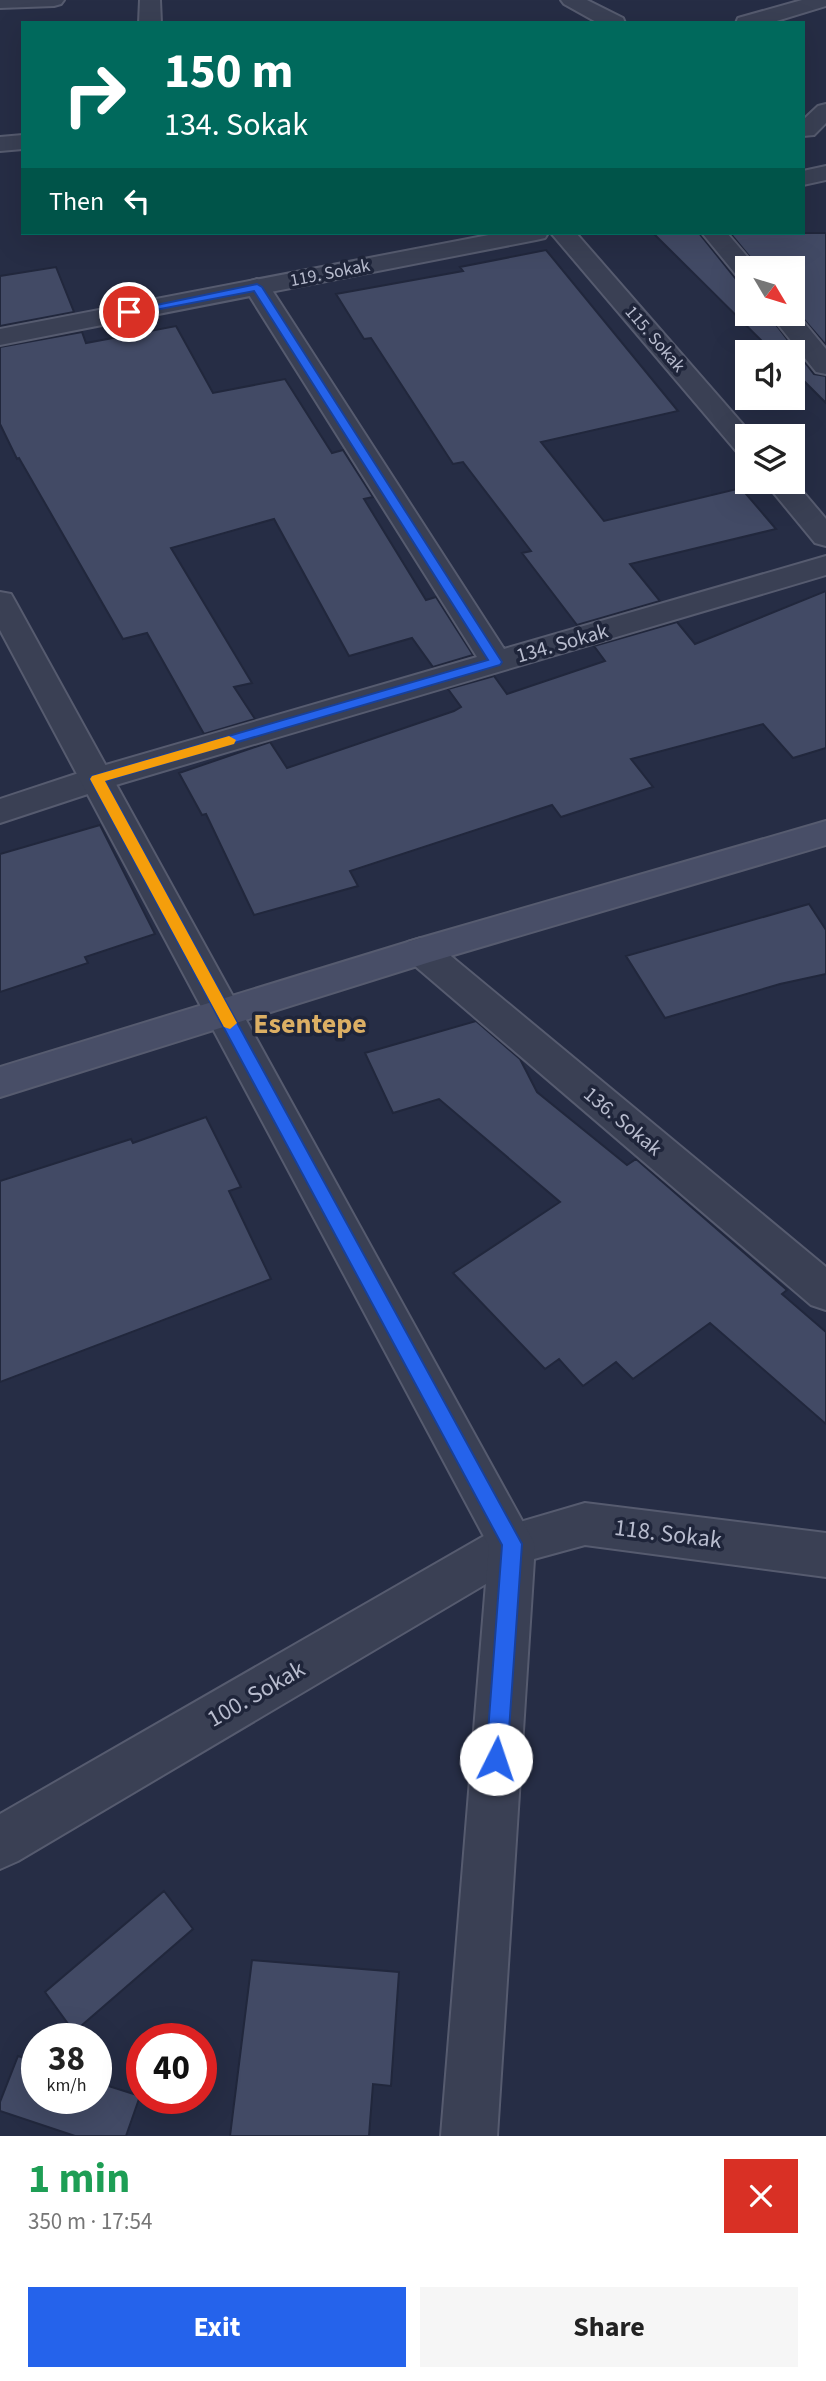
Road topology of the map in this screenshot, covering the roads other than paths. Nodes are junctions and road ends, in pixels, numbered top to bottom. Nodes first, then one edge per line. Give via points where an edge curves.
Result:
1 (54, 0) edge
2 (150, 0) edge
3 (572, 0) edge
4 (825, 0) edge
5 (0, 2) edge
6 (150, 21) edge
7 (611, 21) edge
8 (753, 21) edge
9 (826, 111) edge
10 (812, 133) edge
11 (21, 142) edge
12 (0, 144) edge
13 (826, 173) edge
14 (805, 178) edge
15 (526, 235) edge
16 (565, 235) edge
17 (716, 235) edge
18 (735, 258) edge
19 (257, 287) junction
20 (793, 326) edge
21 (0, 337) edge
22 (826, 366) edge
23 (735, 432) edge
24 (789, 494) edge
25 (826, 537) edge
26 (826, 565) edge
27 (0, 601) edge
28 (496, 662) junction
29 (97, 779) junction
30 (0, 811) edge
31 (826, 833) edge
32 (421, 951) junction
33 (223, 1012) junction
34 (0, 1082) edge
35 (826, 1292) edge
36 (512, 1544) junction
37 (826, 1555) edge
38 (0, 1843) edge
39 (470, 2136) edge

1 - 5 street
2 - 6 street
3 - 7 street
4 - 8 street
9 - 10 street
11 - 12 street
13 - 14 street
15 - 19 street, 119. Sokak
16 - 23 street, 115. Sokak
17 - 18 street
19 - 21 street, 119. Sokak
19 - 28 street
20 - 22 street
24 - 25 street
26 - 28 street, 134. Sokak
27 - 29 street
28 - 29 street, 134. Sokak
29 - 30 street, 134. Sokak
29 - 33 street
31 - 32 main road
32 - 33 main road
32 - 35 street, 136. Sokak
33 - 34 main road
33 - 36 street
36 - 37 street, 118. Sokak via 584,1524
36 - 38 street, 100. Sokak
36 - 39 street

